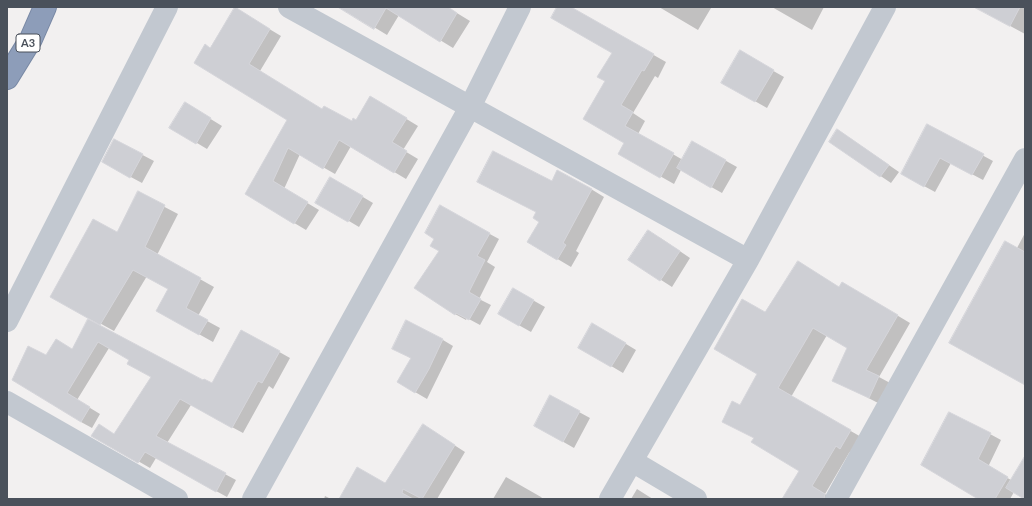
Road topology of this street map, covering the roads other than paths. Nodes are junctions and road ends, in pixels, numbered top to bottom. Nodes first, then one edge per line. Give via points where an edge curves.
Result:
1 (46, 7) edge
2 (168, 7) edge
3 (289, 7) edge
4 (520, 7) edge
5 (885, 7) edge
6 (7, 78) edge
7 (470, 106) junction
8 (1025, 159) edge
9 (748, 260) junction
10 (7, 321) edge
11 (7, 402) edge
12 (632, 461) junction
13 (177, 499) edge
14 (253, 499) edge
15 (610, 499) edge
16 (696, 499) edge
17 (836, 499) edge

1 - 6 highway, A3 via 31,39
2 - 10 street
3 - 7 street
4 - 7 street
5 - 9 street
7 - 9 street
7 - 14 street
8 - 17 street
9 - 12 street
11 - 13 street
12 - 15 street
12 - 16 street

